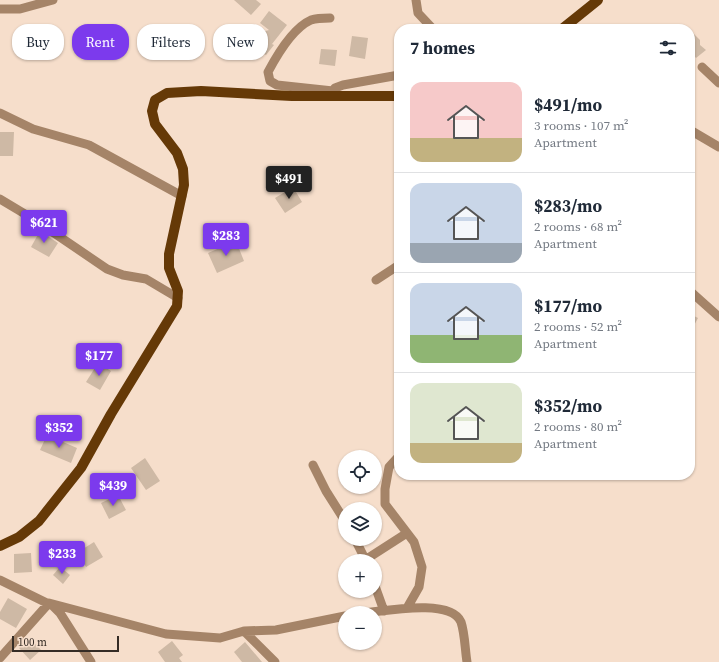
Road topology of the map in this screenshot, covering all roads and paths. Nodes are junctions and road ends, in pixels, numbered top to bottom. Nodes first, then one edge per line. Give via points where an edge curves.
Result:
1 (53, 0) edge
2 (416, 0) edge
3 (598, 0) edge
4 (0, 9) edge
5 (330, 18) dead end
6 (428, 24) edge
7 (568, 24) edge
8 (702, 67) dead end
9 (394, 76) edge
10 (719, 83) edge
11 (330, 93) junction
12 (394, 96) edge
13 (0, 112) edge
14 (695, 133) edge
15 (719, 147) edge
16 (182, 196) junction
17 (0, 199) edge
18 (394, 267) edge
19 (376, 280) dead end
20 (695, 295) edge
21 (178, 298) junction
22 (719, 317) edge
23 (394, 462) edge
24 (313, 465) dead end
25 (338, 510) edge
26 (407, 533) junction
27 (0, 546) edge
28 (374, 554) edge
29 (0, 580) edge
30 (379, 598) edge
31 (49, 603) junction
32 (407, 608) junction
33 (384, 611) joint
34 (338, 617) edge
35 (244, 631) junction
36 (0, 658) edge
37 (91, 662) edge
38 (275, 662) edge
39 (467, 662) edge

1 - 4 street via 20,9
2 - 6 street via 418,13
3 - 7 main road
5 - 11 street via 310,21 298,30 268,72 270,81 277,85
8 - 10 street
9 - 11 street via 343,85
11 - 12 main road
11 - 16 main road via 201,91 167,93 160,96 152,105 153,116 180,160 183,169
13 - 16 street via 33,129 89,145
14 - 15 street
16 - 21 main road via 169,254
17 - 21 street via 107,269 146,279
18 - 19 street
20 - 22 street
21 - 27 main road via 171,318 111,414 81,468 39,521 19,537
23 - 26 street via 389,467 385,504
24 - 25 street
26 - 28 street
26 - 32 street via 414,542 422,567 419,588
29 - 31 street
30 - 33 street
31 - 35 street via 166,634 220,638
31 - 36 street
31 - 37 street via 60,613
32 - 33 street
32 - 39 street via 435,608 457,616 461,622
34 - 35 street via 276,630
35 - 38 street

